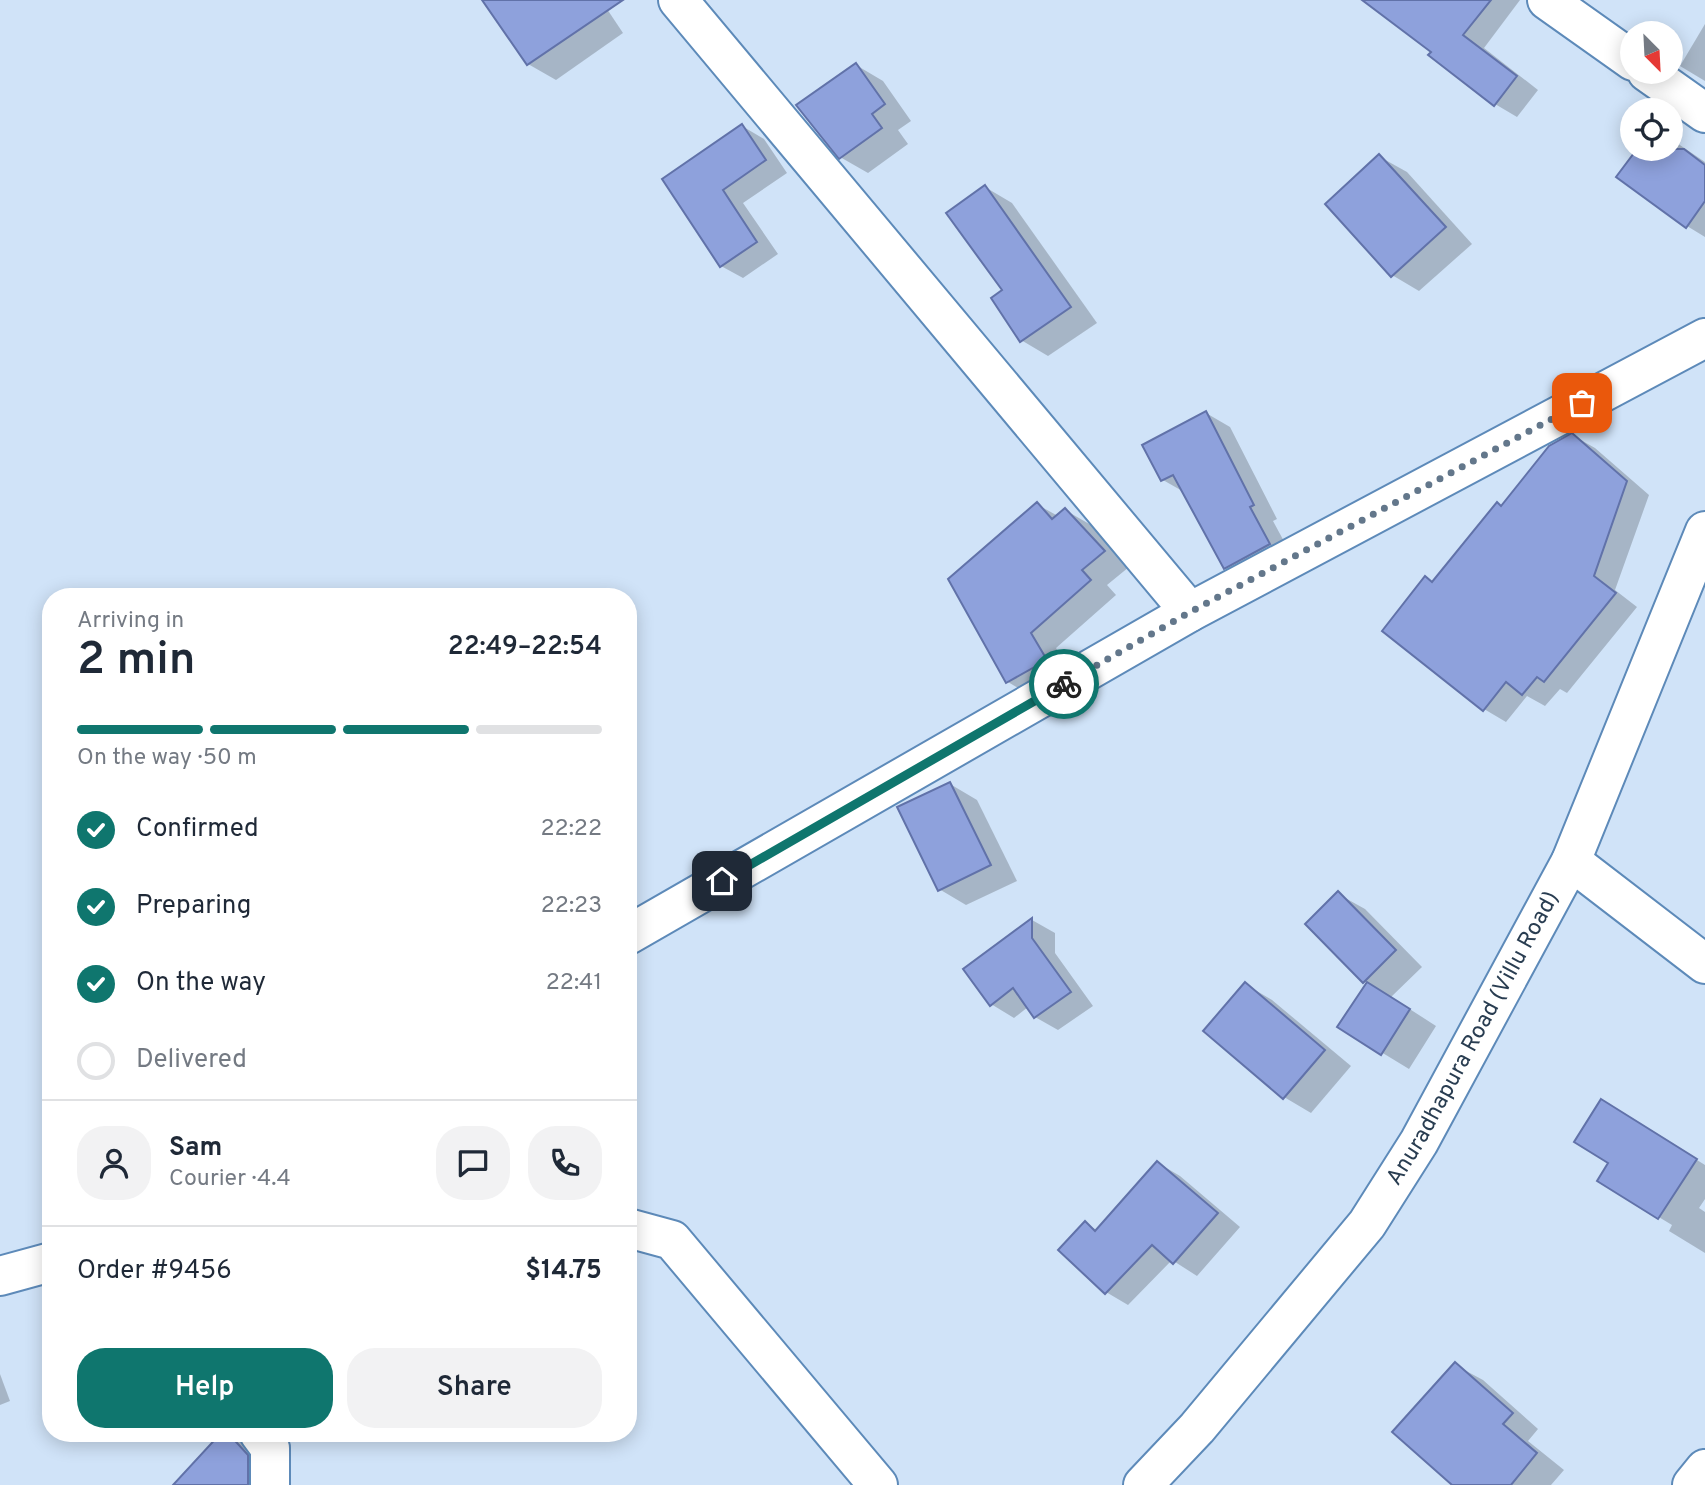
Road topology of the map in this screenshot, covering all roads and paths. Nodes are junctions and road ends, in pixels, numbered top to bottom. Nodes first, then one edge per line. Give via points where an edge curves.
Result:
1 (678, 0) edge
2 (1547, 0) edge
3 (1620, 52) edge
4 (1664, 84) edge
5 (1705, 113) edge
6 (1705, 338) edge
7 (1705, 531) edge
8 (1190, 612) junction
9 (1571, 861) junction
10 (637, 930) edge
11 (1705, 964) edge
12 (637, 1230) edge
13 (42, 1264) edge
14 (0, 1276) edge
15 (266, 1442) edge
16 (1705, 1469) edge
17 (270, 1485) edge
18 (878, 1485) edge
19 (1143, 1485) edge
20 (1692, 1485) edge

1 - 8 street
2 - 3 street
4 - 5 street
6 - 8 street
7 - 9 street, Anuradhapura Road (Villu Road)
8 - 10 street
9 - 11 street
9 - 19 street, Anuradhapura Road (Villu Road) via 1419,1142 1367,1224 1197,1428
12 - 18 street via 672,1240
13 - 14 street
15 - 17 street via 270,1448
16 - 20 street

